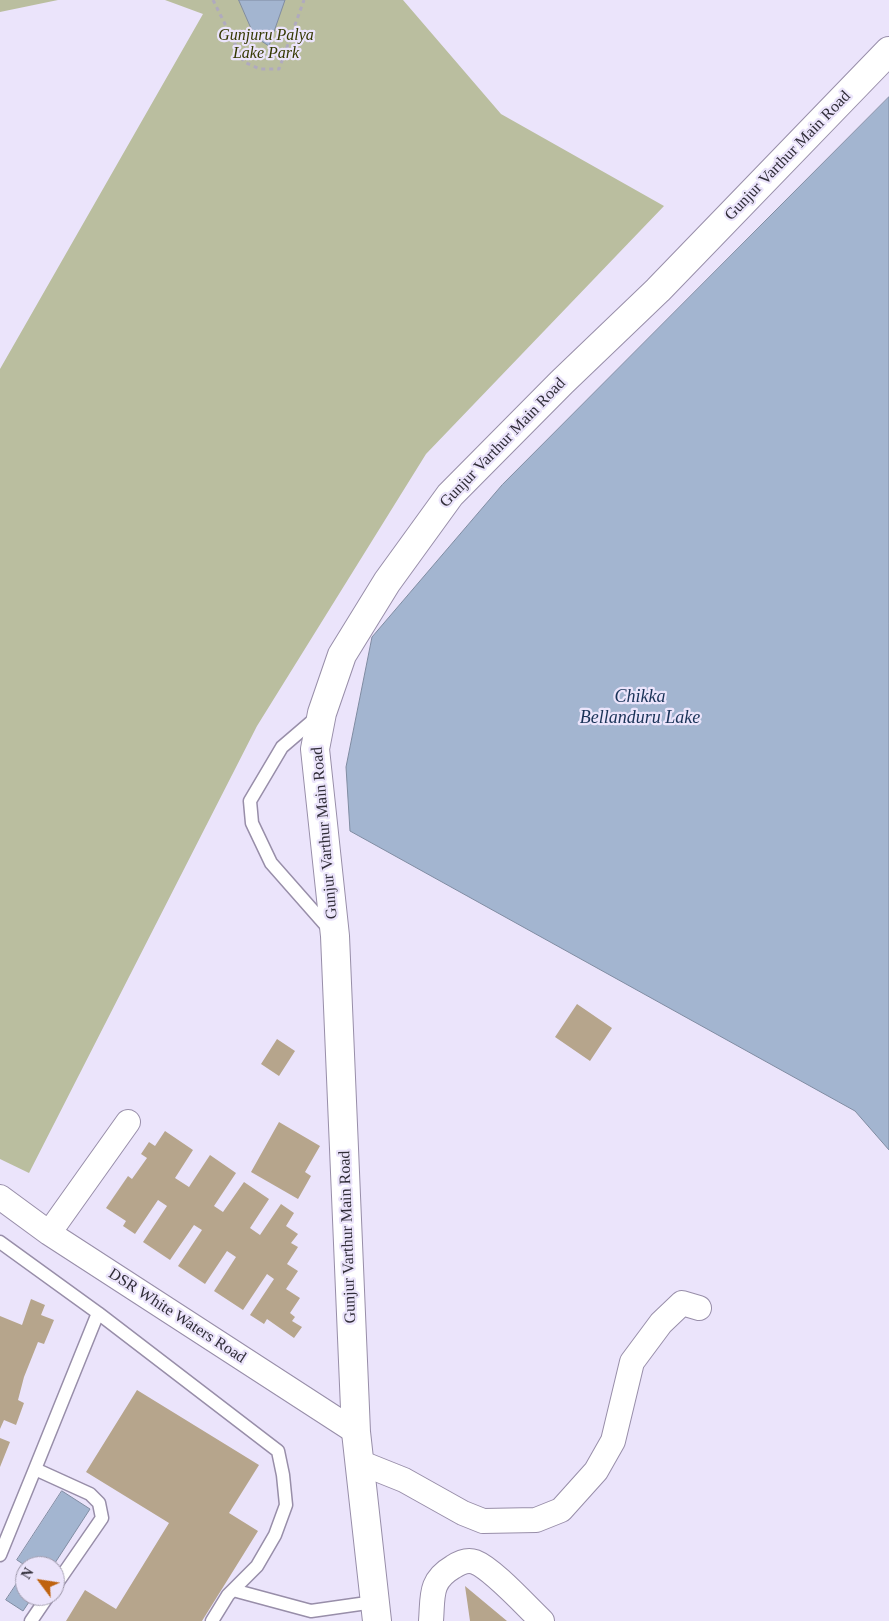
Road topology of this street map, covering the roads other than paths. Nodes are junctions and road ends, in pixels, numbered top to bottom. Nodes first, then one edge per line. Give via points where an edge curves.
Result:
1 (889, 51) edge
2 (322, 713) junction
3 (335, 936) junction
4 (128, 1122) dead end
5 (0, 1197) edge
6 (49, 1233) junction
7 (0, 1242) edge
8 (699, 1308) dead end
9 (98, 1312) junction
10 (356, 1432) junction
11 (359, 1462) junction
12 (35, 1469) junction
13 (0, 1555) edge
14 (65, 1572) edge
15 (233, 1590) junction
16 (41, 1606) edge
17 (376, 1611) edge
18 (311, 1616) edge
19 (31, 1621) edge
20 (212, 1621) edge
21 (432, 1621) edge
22 (542, 1621) edge

1 - 2 main road, Gunjur Varthur Main Road via 658,290 450,495 387,582 342,655
2 - 3 main road, Gunjur Varthur Main Road via 314,749
2 - 3 lane via 282,747 250,801 252,823 271,863
3 - 10 main road, Gunjur Varthur Main Road
4 - 6 street
5 - 6 street, DSR White Waters Road
6 - 10 street, DSR White Waters Road
7 - 9 lane
8 - 11 street via 682,1303 661,1323 632,1362 612,1441 596,1471 561,1510 536,1520 483,1521 404,1480
9 - 12 lane
9 - 15 lane via 278,1451 286,1504 275,1536 257,1566
10 - 11 main road, Gunjur Varthur Main Road
11 - 17 main road, Gunjur Varthur Main Road
12 - 13 lane
12 - 14 lane via 90,1494 99,1503 102,1518
15 - 18 lane
15 - 20 lane
16 - 19 lane
17 - 18 lane
21 - 22 street via 434,1584 461,1562 474,1561

